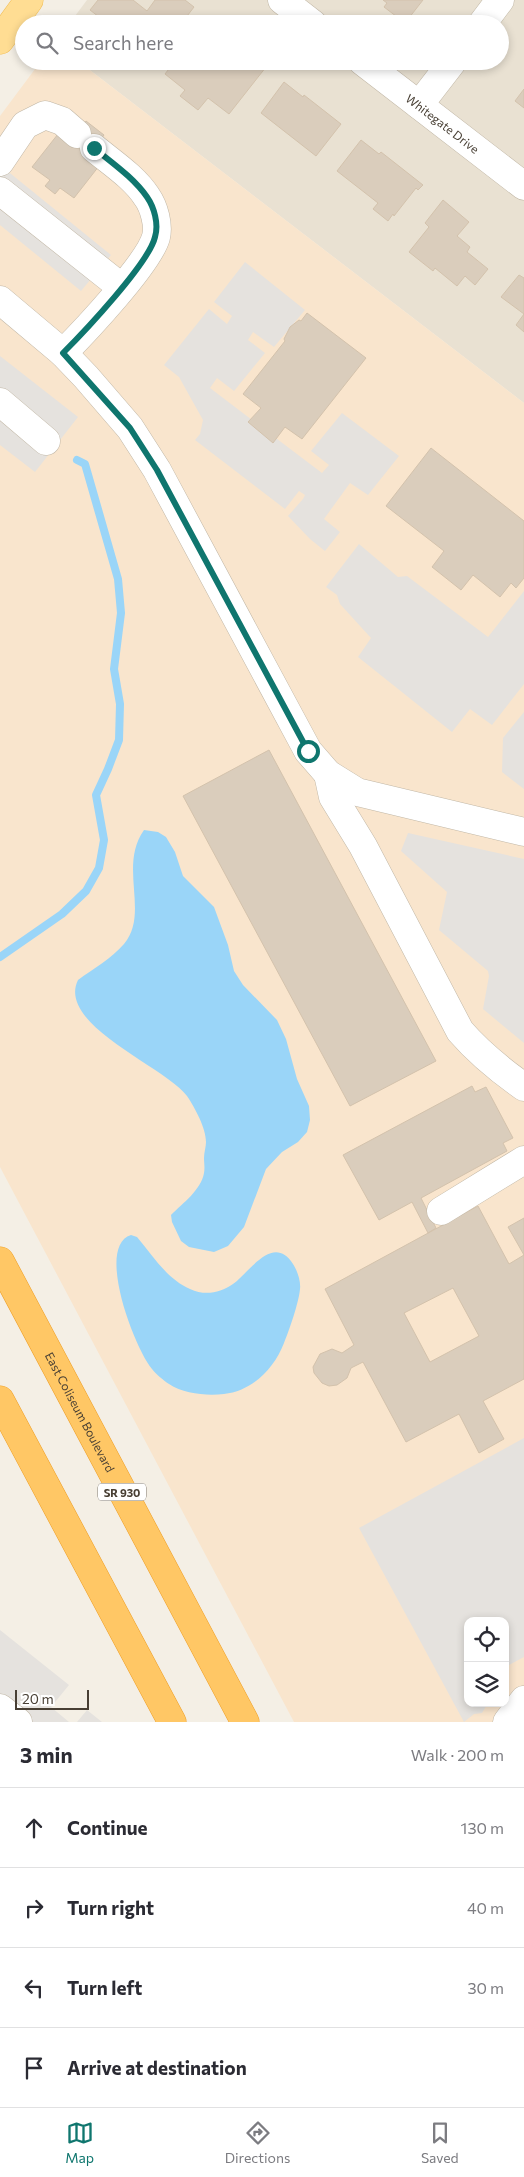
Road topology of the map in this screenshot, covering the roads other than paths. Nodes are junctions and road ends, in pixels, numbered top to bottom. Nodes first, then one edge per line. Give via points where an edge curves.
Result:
1 (28, 0) edge
2 (282, 0) edge
3 (500, 0) edge
4 (18, 15) edge
5 (301, 15) edge
6 (489, 15) edge
7 (15, 19) edge
8 (0, 40) edge
9 (374, 70) edge
10 (446, 70) edge
11 (419, 105) junction
12 (0, 162) edge
13 (524, 186) edge
14 (0, 191) edge
15 (121, 287) junction
16 (2, 306) edge
17 (63, 353) junction
18 (0, 402) edge
19 (46, 441) dead end
20 (328, 774) junction
21 (524, 832) edge
22 (524, 1087) edge
23 (524, 1160) edge
24 (441, 1210) dead end
25 (0, 1261) edge
26 (0, 1400) edge
27 (524, 1700) edge
28 (0, 1708) edge
29 (18, 1722) edge
30 (172, 1722) edge
31 (244, 1722) edge
32 (507, 1722) edge

1 - 4 main road
2 - 5 street
3 - 6 street
7 - 8 main road
9 - 11 street, Whitegate Drive
10 - 11 street
11 - 13 street, Whitegate Drive
12 - 15 street via 25,125 46,115 62,121 135,182 148,198 155,215 156,237 143,260
14 - 15 street
15 - 17 street
16 - 17 street
17 - 20 street via 130,428 157,470 308,751
18 - 19 street
20 - 21 street via 357,792
20 - 22 street via 334,797 364,846 460,1031 498,1070
23 - 24 street
25 - 31 highway, East Coliseum Boulevard / SR 930
26 - 30 highway
27 - 32 street
28 - 29 street

